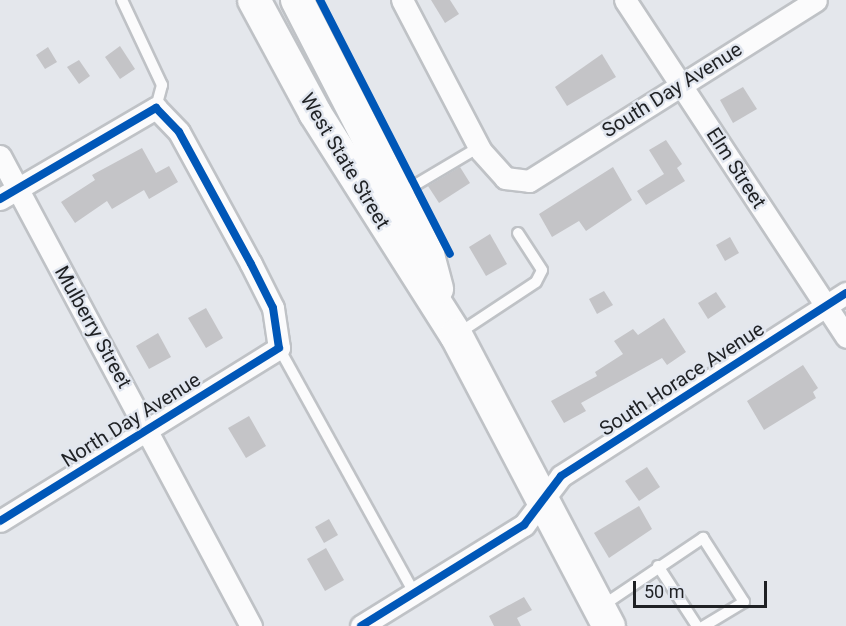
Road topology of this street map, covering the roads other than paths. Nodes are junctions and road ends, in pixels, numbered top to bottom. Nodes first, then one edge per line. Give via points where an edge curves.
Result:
1 (122, 0) edge
2 (254, 0) edge
3 (297, 0) edge
4 (402, 0) edge
5 (625, 0) edge
6 (816, 0) edge
7 (680, 84) junction
8 (156, 108) junction
9 (479, 147) junction
10 (0, 156) edge
11 (9, 194) edge
12 (397, 196) junction
13 (519, 233) dead end
14 (846, 293) edge
15 (827, 305) junction
16 (451, 326) junction
17 (846, 337) edge
18 (279, 348) junction
19 (148, 427) junction
20 (543, 499) junction
21 (0, 521) edge
22 (658, 566) junction
23 (414, 593) junction
24 (604, 617) edge
25 (251, 626) edge
26 (361, 626) edge
27 (697, 626) edge
28 (704, 626) edge

1 - 8 lane via 162,85
2 - 16 main road, West State Street via 315,113
3 - 12 main road, West State Street
4 - 9 street
5 - 7 street, Elm Street
6 - 7 street, South Day Avenue
7 - 9 street, South Day Avenue via 529,181 505,178
7 - 15 street, Elm Street
8 - 11 street
8 - 18 street via 179,132 251,264 273,308
9 - 12 lane
10 - 11 street, Mulberry Street
11 - 19 street, Mulberry Street
12 - 16 main road, West State Street via 428,255
13 - 16 lane via 542,270 536,282
14 - 15 street, South Horace Avenue
15 - 17 street, Elm Street
15 - 20 street, South Horace Avenue via 561,476
16 - 20 main road, West State Street
18 - 19 street, North Day Avenue
18 - 23 lane
19 - 21 street, North Day Avenue
19 - 25 street, Mulberry Street
20 - 23 street, South Horace Avenue via 524,525
20 - 24 main road, West State Street
22 - 24 lane
22 - 27 lane
22 - 28 lane via 703,538 744,602
23 - 26 street, South Horace Avenue

